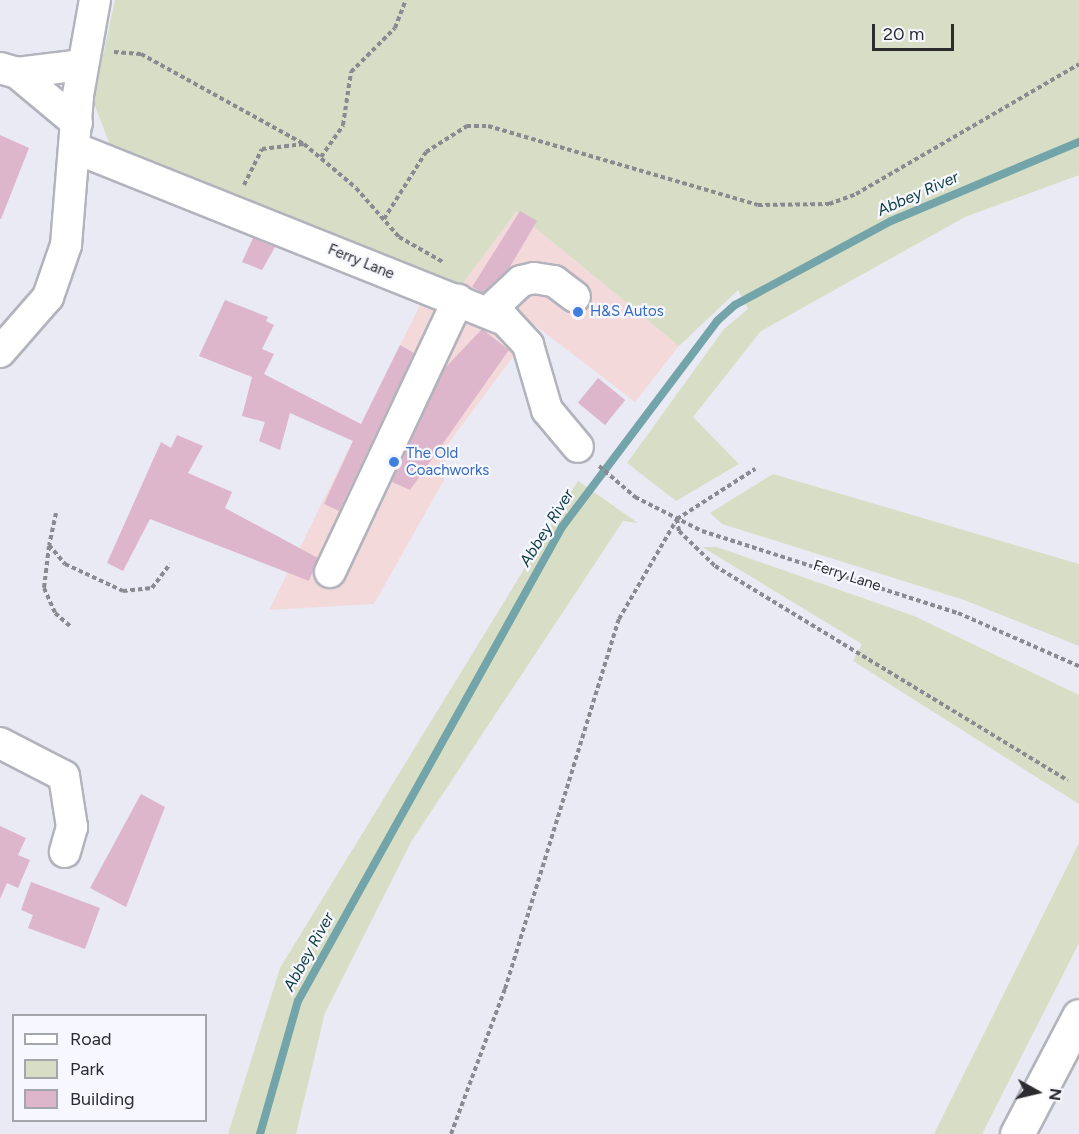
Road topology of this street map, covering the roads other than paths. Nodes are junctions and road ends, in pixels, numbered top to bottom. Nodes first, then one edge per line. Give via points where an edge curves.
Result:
1 (95, 0) edge
2 (82, 57) junction
3 (8, 71) edge
4 (77, 136) junction
5 (575, 297) dead end
6 (458, 300) junction
7 (488, 312) junction
8 (0, 352) edge
9 (586, 454) road end
10 (330, 572) dead end
11 (0, 743) edge
12 (64, 851) dead end
13 (1079, 1016) edge
14 (1017, 1134) edge

1 - 2 street
2 - 3 street
2 - 4 street
3 - 4 street, Ferry Lane
4 - 6 street, Ferry Lane
4 - 8 street via 70,222 57,278 48,297
5 - 7 street via 554,281 534,278 521,281
6 - 7 street, Ferry Lane
6 - 10 street
7 - 9 street, Ferry Lane via 505,320 528,345 540,397
11 - 12 street via 64,776 72,827
13 - 14 highway

